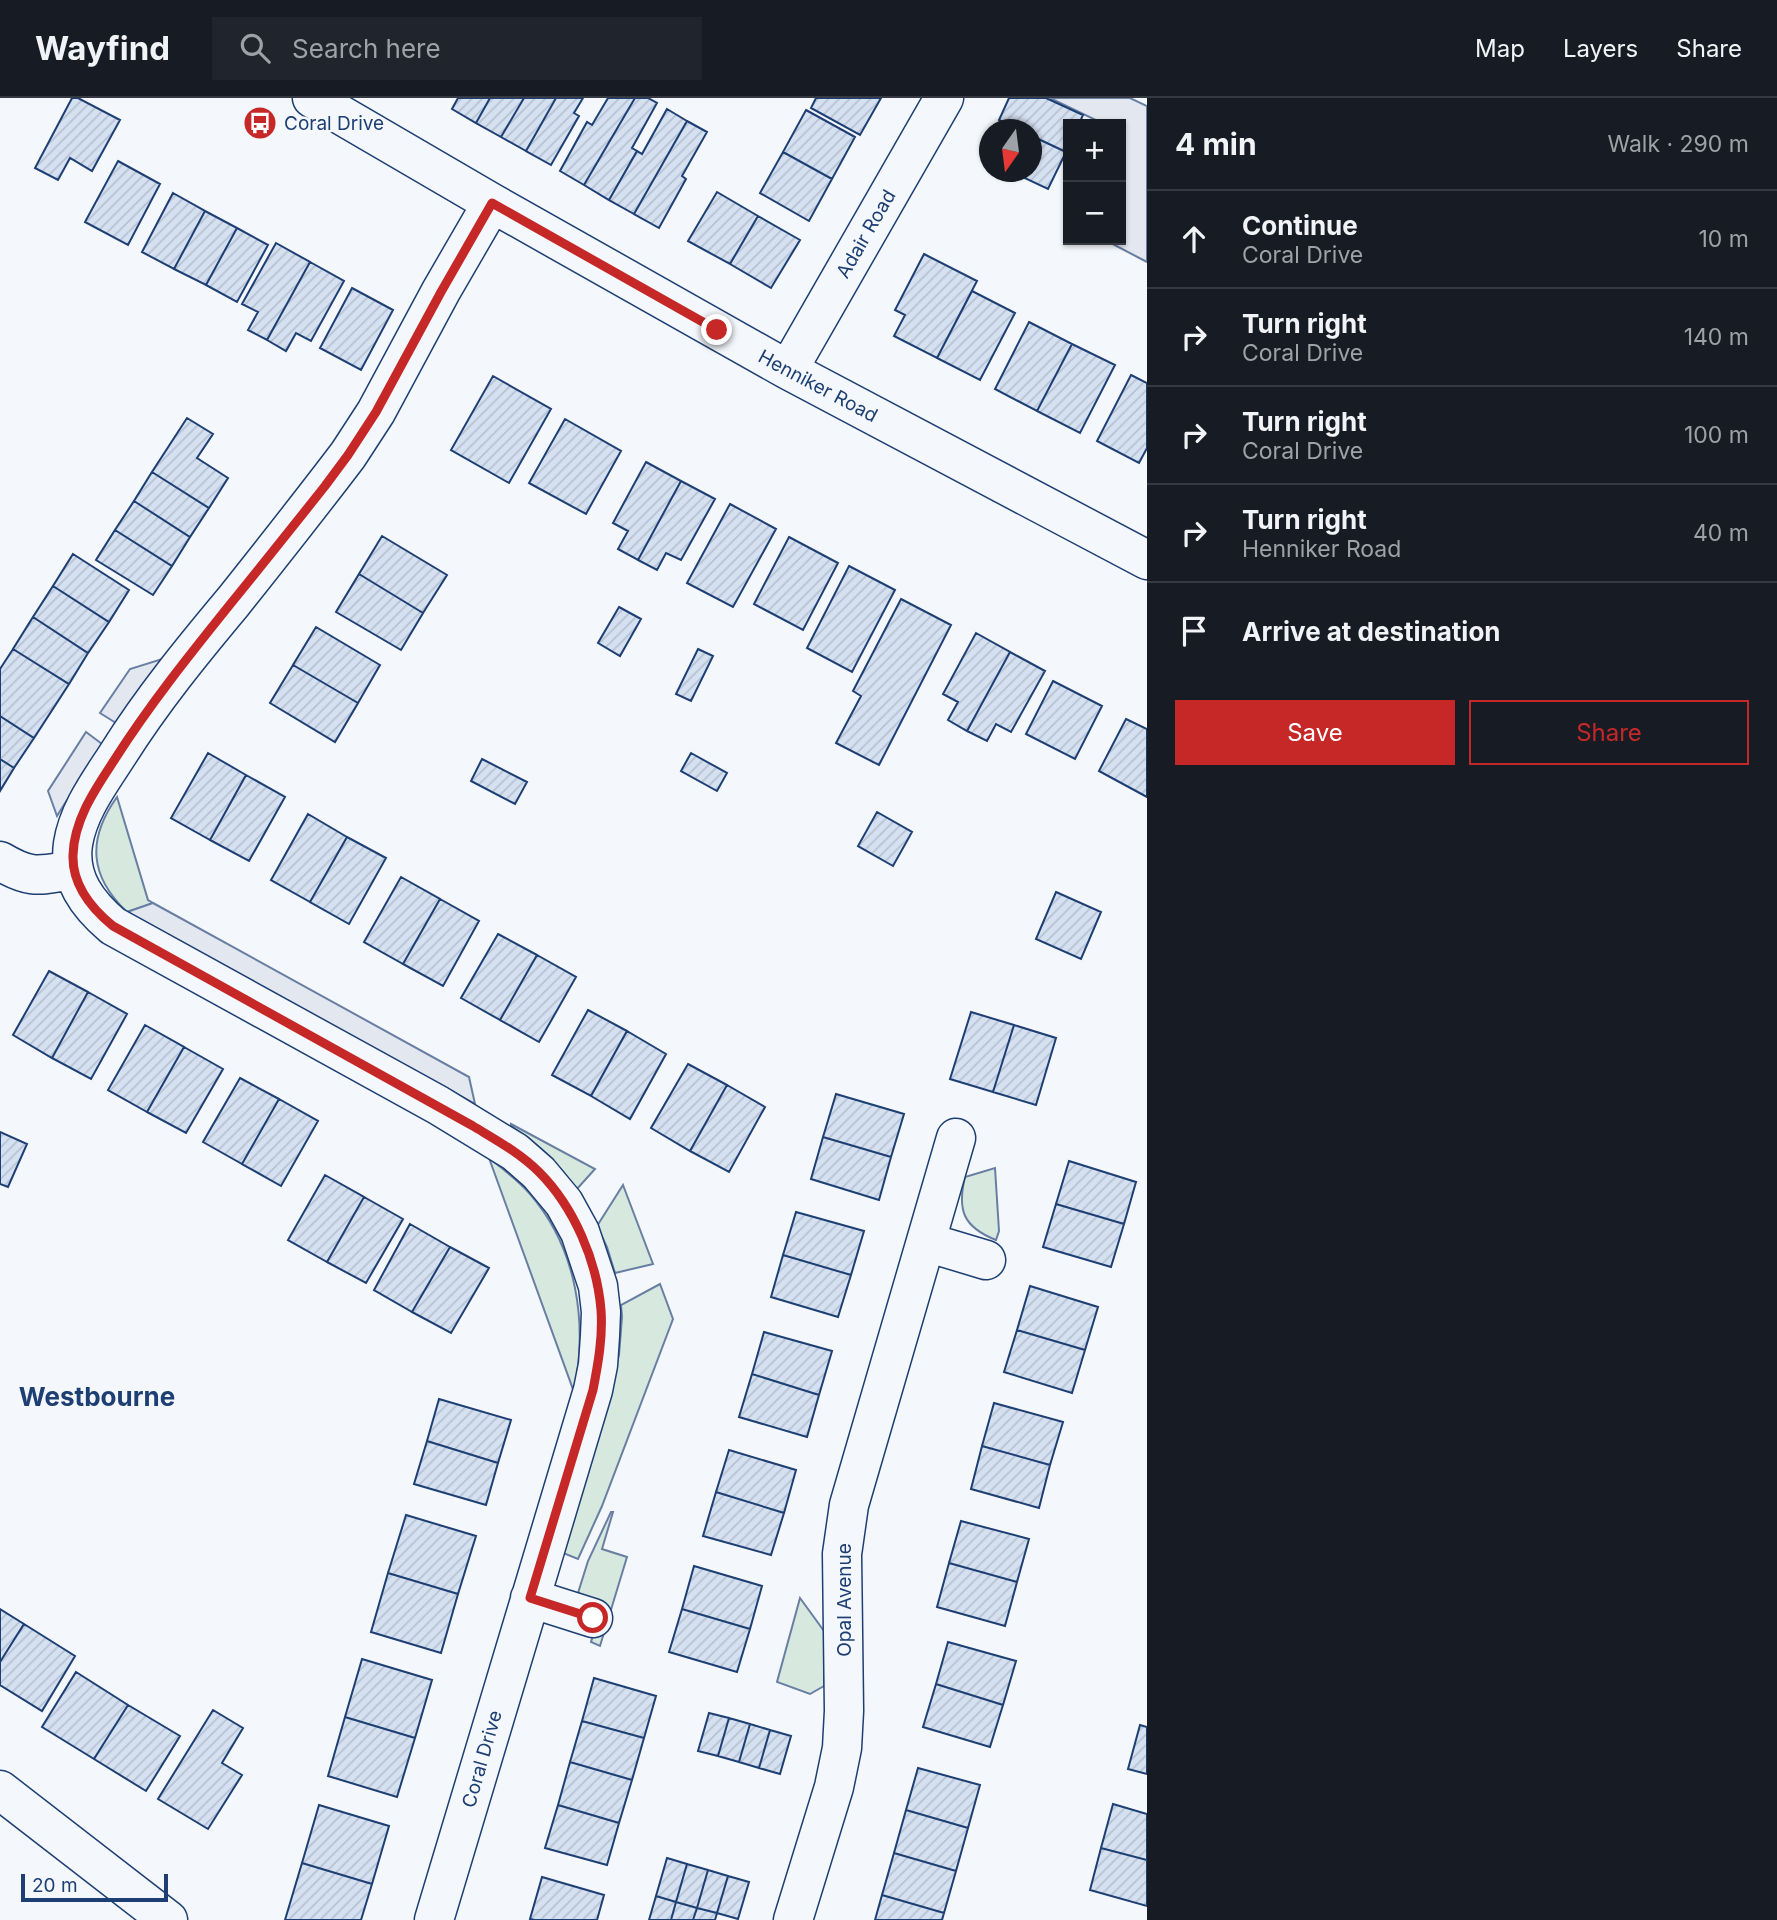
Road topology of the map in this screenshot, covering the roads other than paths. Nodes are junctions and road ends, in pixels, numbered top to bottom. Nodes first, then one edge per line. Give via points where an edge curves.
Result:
1 (312, 98) edge
2 (944, 98) edge
3 (492, 203) junction
4 (788, 370) junction
5 (1147, 560) edge
6 (0, 861) edge
7 (74, 870) junction
8 (956, 1138) dead end
9 (926, 1242) junction
10 (986, 1260) dead end
11 (530, 1598) junction
12 (593, 1618) dead end
13 (0, 1790) edge
14 (168, 1920) edge
15 (434, 1920) edge
16 (793, 1920) edge

1 - 3 street, Henniker Road
2 - 4 street, Adair Road
3 - 4 street, Henniker Road
3 - 7 street, Coral Drive via 348,455 147,710 101,780 76,832
4 - 5 street, Henniker Road
6 - 7 street via 30,876
7 - 11 street, Coral Drive via 93,909 113,926 473,1126 540,1172 564,1203 580,1232 598,1286 599,1355 593,1390
8 - 9 street, Opal Avenue
9 - 10 street
9 - 16 street, Opal Avenue via 849,1505 842,1555 842,1748
11 - 12 street
11 - 15 street, Coral Drive
13 - 14 street

